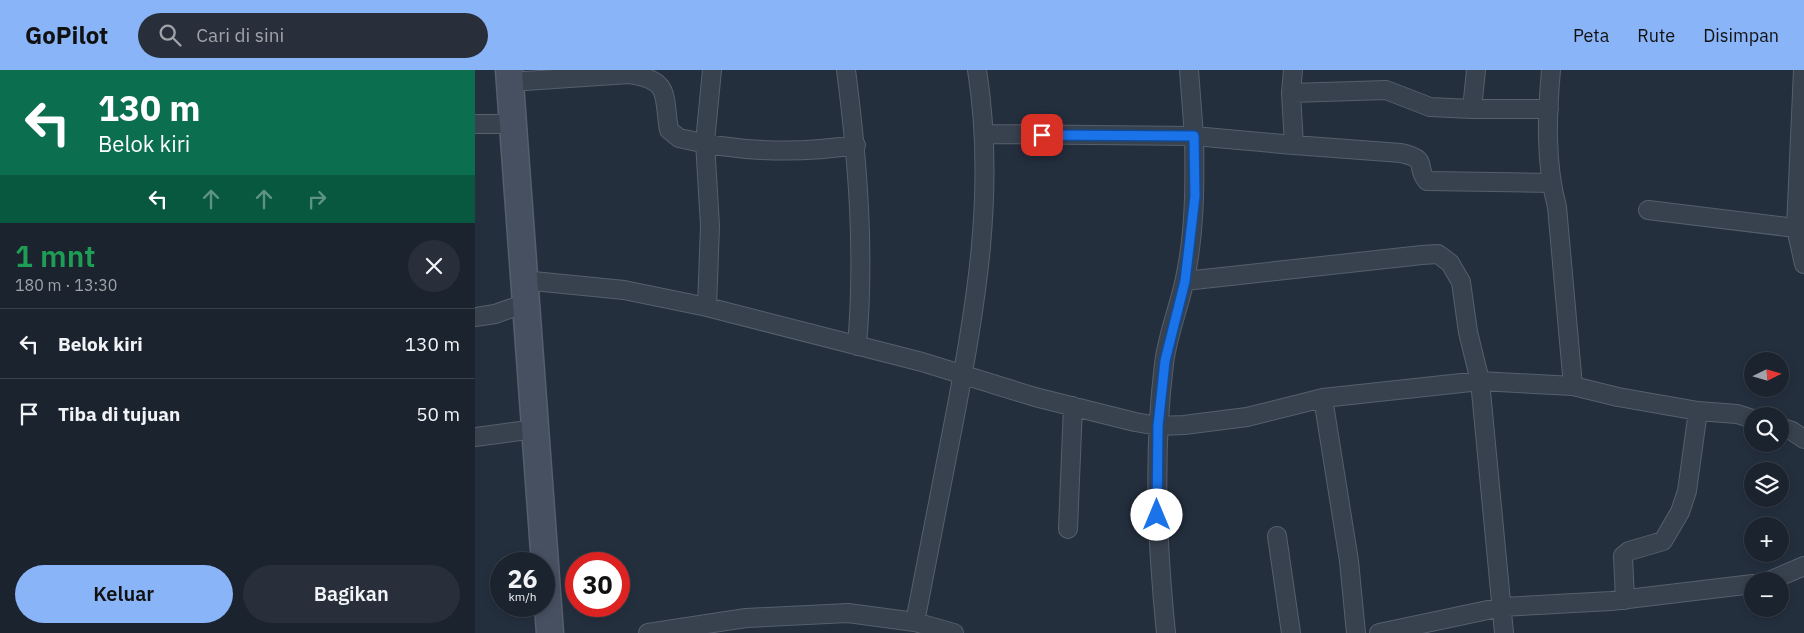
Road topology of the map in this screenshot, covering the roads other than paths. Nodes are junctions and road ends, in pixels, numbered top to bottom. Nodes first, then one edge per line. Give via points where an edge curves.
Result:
1 (712, 70) edge
2 (846, 70) edge
3 (977, 70) edge
4 (1189, 70) edge
5 (1293, 70) edge
6 (1476, 70) edge
7 (1551, 70) edge
8 (1803, 70) edge
9 (510, 76) edge
10 (1291, 93) junction
11 (1472, 109) junction
12 (1549, 109) junction
13 (475, 124) edge
14 (513, 124) junction
15 (984, 134) junction
16 (1194, 136) junction
17 (705, 142) junction
18 (857, 145) junction
19 (1294, 145) junction
20 (1551, 183) junction
21 (1648, 210) dead end
22 (1796, 228) junction
23 (1804, 264) edge
24 (1185, 281) junction
25 (524, 292) junction
26 (707, 307) junction
27 (475, 317) edge
28 (857, 346) junction
29 (963, 373) junction
30 (1480, 381) junction
31 (1573, 386) junction
32 (1323, 398) junction
33 (1073, 406) junction
34 (1698, 411) junction
35 (1744, 416) edge
36 (1158, 426) junction
37 (535, 429) junction
38 (1789, 430) edge
39 (475, 437) edge
40 (1804, 439) edge
41 (1068, 529) dead end
42 (1277, 536) dead end
43 (1804, 566) edge
44 (1789, 572) edge
45 (1744, 585) edge
46 (1625, 600) junction
47 (1503, 607) junction
48 (915, 622) junction
49 (764, 625) edge
50 (550, 633) edge
51 (648, 633) edge
52 (955, 633) edge
53 (1166, 633) edge
54 (1291, 633) edge
55 (1356, 633) edge
56 (1379, 633) edge
57 (1504, 633) edge

1 - 17 street
2 - 18 street
3 - 15 street
4 - 16 street
5 - 10 street
6 - 11 street
7 - 12 street
8 - 22 street
9 - 14 street
9 - 17 street via 644,76 655,80 664,90 669,130 679,138
10 - 11 street via 1386,90 1430,107
10 - 19 street
11 - 12 street
12 - 20 street
13 - 14 street
14 - 25 street
15 - 16 street
15 - 29 street via 983,238
16 - 19 street
16 - 24 street via 1195,196
17 - 18 street via 772,151 820,151
17 - 26 street via 710,226
18 - 28 street via 861,295
19 - 20 street via 1416,156 1427,181
20 - 31 street via 1557,207
21 - 22 street
22 - 23 street
24 - 30 street via 1438,254 1450,263 1461,282 1468,332
24 - 36 street via 1165,361
25 - 26 street via 624,290
25 - 27 street via 495,314
25 - 37 street
26 - 28 street
28 - 29 street
29 - 33 street
29 - 48 street
30 - 31 street
30 - 32 street
30 - 47 street
31 - 34 street
32 - 36 street via 1247,417
32 - 55 street via 1349,561
33 - 36 street
33 - 41 street
34 - 35 street
34 - 46 street via 1687,491 1679,512 1663,541 1623,556
36 - 53 street via 1157,515
37 - 39 street
37 - 50 street
38 - 40 street
42 - 54 street
43 - 44 street
45 - 46 street
46 - 47 street
47 - 56 street
47 - 57 street
48 - 49 street via 848,613
48 - 52 street
49 - 51 street

